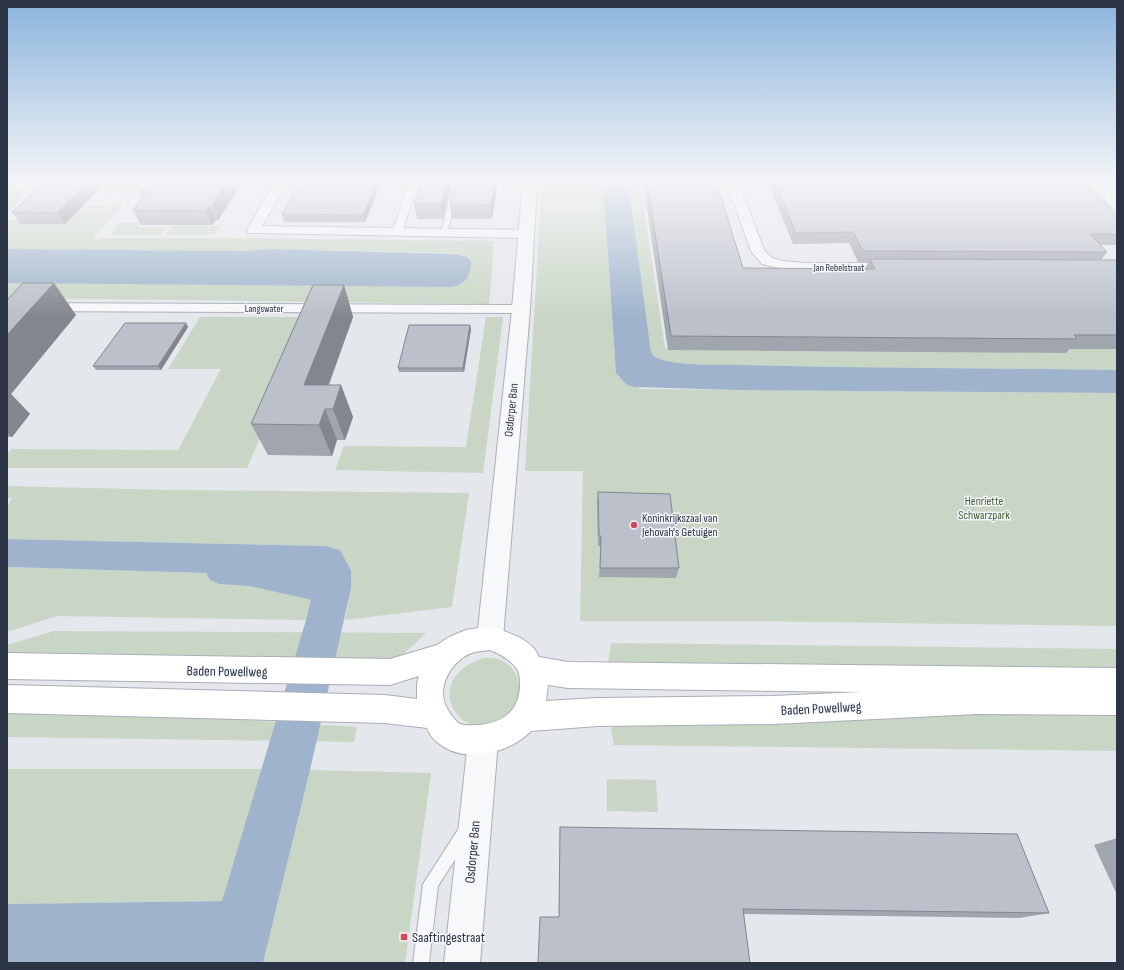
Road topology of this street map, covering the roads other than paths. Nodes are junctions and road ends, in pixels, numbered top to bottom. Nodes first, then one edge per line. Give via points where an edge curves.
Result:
1 (255, 226) edge
2 (399, 226) edge
3 (446, 226) edge
4 (527, 226) edge
5 (749, 226) edge
6 (397, 232) junction
7 (444, 233) junction
8 (526, 234) junction
9 (906, 267) edge
10 (7, 307) edge
11 (521, 308) junction
12 (490, 638) junction
13 (445, 656) junction
14 (7, 666) edge
15 (532, 669) junction
16 (1117, 681) edge
17 (7, 699) edge
18 (1117, 701) edge
19 (434, 715) junction
20 (524, 717) junction
21 (482, 741) junction
22 (476, 814) junction
23 (421, 963) edge
24 (462, 963) edge

1 - 6 street via 253,230
2 - 6 street
3 - 7 lane
4 - 8 street, Osdorper Ban
5 - 9 street, Jan Rebelstraat via 758,251 767,261 783,265
6 - 7 street
7 - 8 street
8 - 11 street, Osdorper Ban
10 - 11 street, Langswater
11 - 12 street, Osdorper Ban
12 - 13 main road via 458,646
12 - 15 main road via 516,647
13 - 14 main road, Baden Powellweg via 390,672
13 - 19 main road via 435,669 430,684 429,700
15 - 16 main road via 568,675
15 - 20 main road via 535,680 534,693 531,706
17 - 19 main road via 385,709
18 - 20 main road, Baden Powellweg via 978,700 772,710 591,712
19 - 21 main road via 445,730 462,740
20 - 21 main road via 504,735
21 - 22 street, Osdorper Ban
22 - 23 lane via 431,884
22 - 24 street, Osdorper Ban

